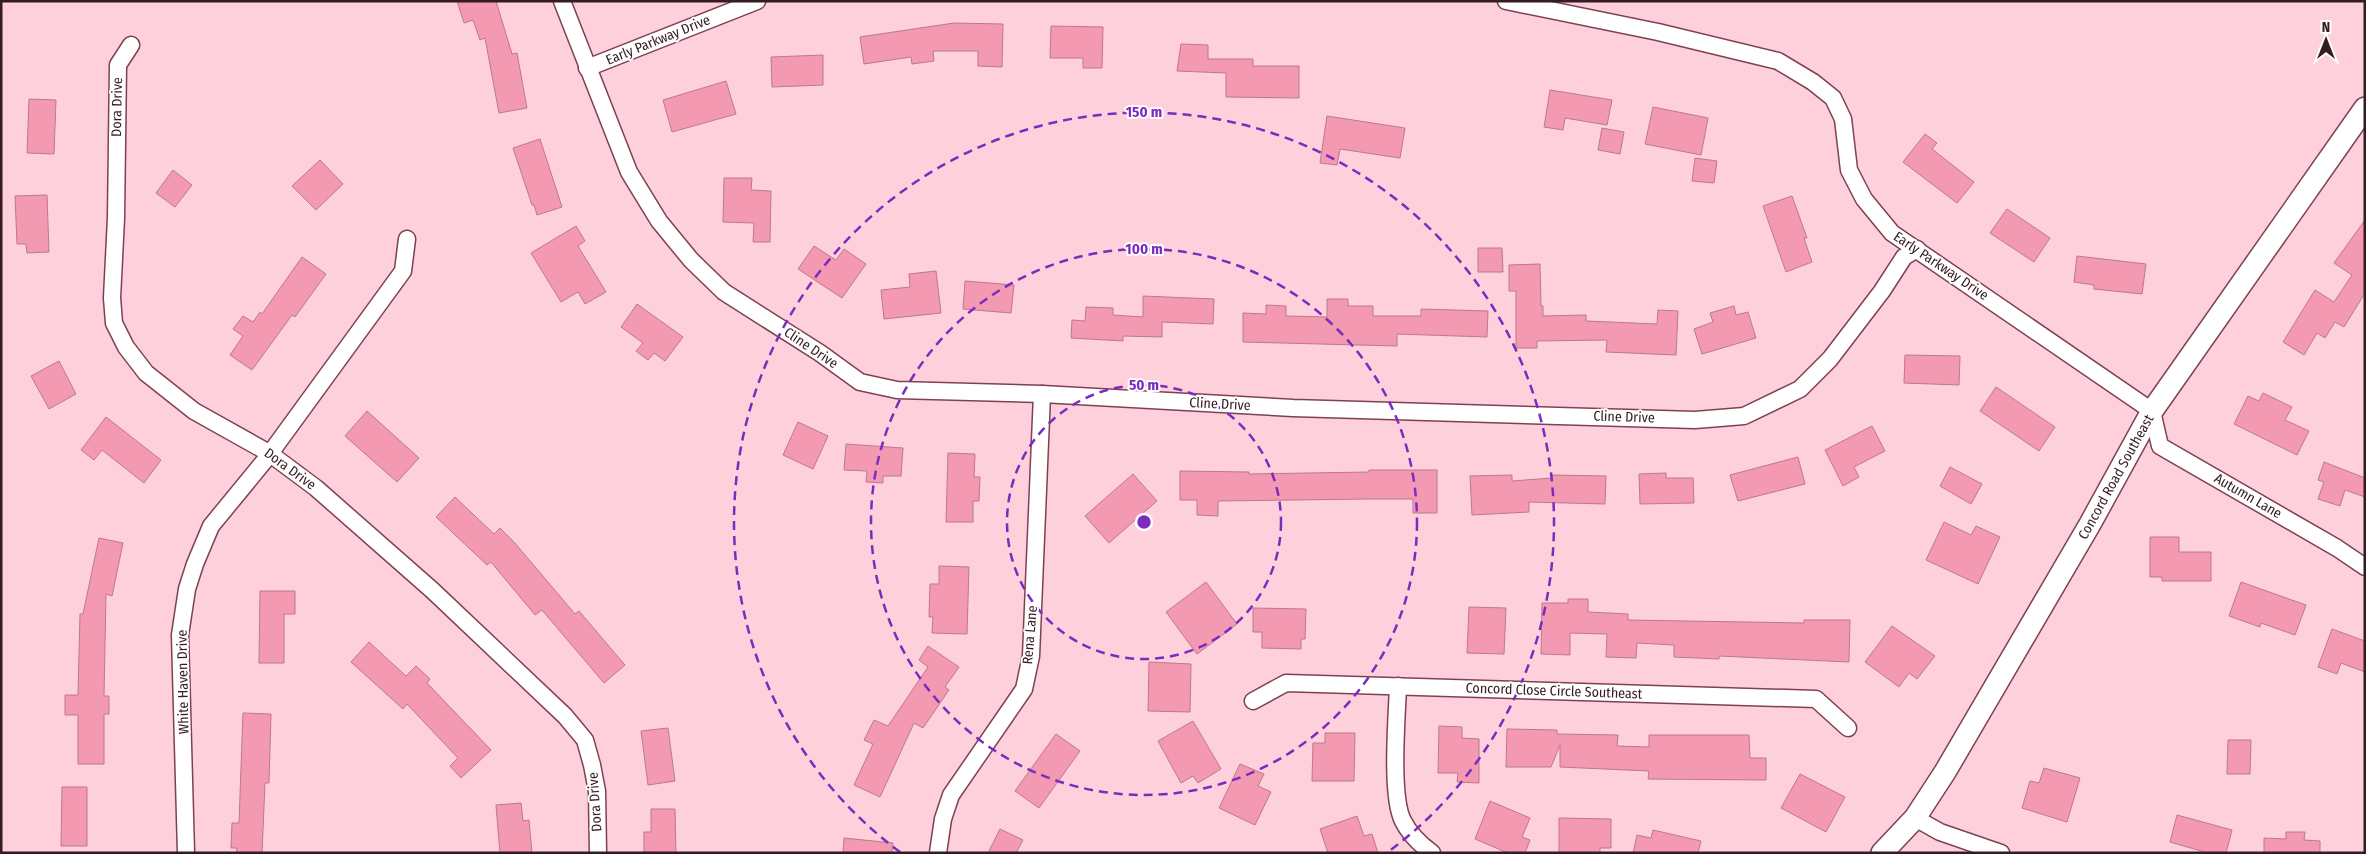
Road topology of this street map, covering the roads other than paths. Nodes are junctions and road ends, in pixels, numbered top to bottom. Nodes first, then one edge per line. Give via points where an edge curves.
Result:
1 (562, 1) edge
2 (757, 1) edge
3 (1506, 1) edge
4 (131, 45) dead end
5 (587, 68) junction
6 (2365, 108) edge
7 (407, 239) dead end
8 (1917, 248) junction
9 (1042, 394) junction
10 (2152, 411) junction
11 (269, 453) junction
12 (2365, 567) edge
13 (1398, 686) junction
14 (1253, 701) dead end
15 (1848, 728) dead end
16 (1915, 818) junction
17 (186, 853) edge
18 (598, 853) edge
19 (938, 853) edge
20 (1432, 853) edge
21 (1882, 853) edge
22 (2001, 853) edge

1 - 5 street, Cline Drive
2 - 5 street, Early Parkway Drive
3 - 8 street, Early Parkway Drive via 1778,61 1813,82 1833,98 1843,119 1849,170 1864,199 1892,233
4 - 11 street, Dora Drive via 118,65 114,323 126,347 146,373 194,411
5 - 9 street, Cline Drive via 630,172 659,221 724,292 860,382 897,390
6 - 10 street, Concord Road Southeast
7 - 11 street, White Haven Drive via 403,271
8 - 9 street, Cline Drive via 1904,257 1841,344 1800,390 1744,416 1695,420 1293,408
8 - 10 street, Early Parkway Drive
9 - 19 street, Rena Lane via 1031,656 1024,689 951,795 943,819
10 - 12 street, Autumn Lane via 2160,446
10 - 16 street, Concord Road Southeast via 2090,524
11 - 17 street, White Haven Drive via 211,526 187,589 180,635
11 - 18 street, Dora Drive via 316,488 432,590 565,716 585,740 597,791
13 - 14 street, Concord Close Circle Southeast via 1286,683
13 - 15 street, Concord Close Circle Southeast via 1816,699
13 - 20 street via 1396,789 1403,821
16 - 21 street, Concord Road Southeast
16 - 22 street via 1940,832

